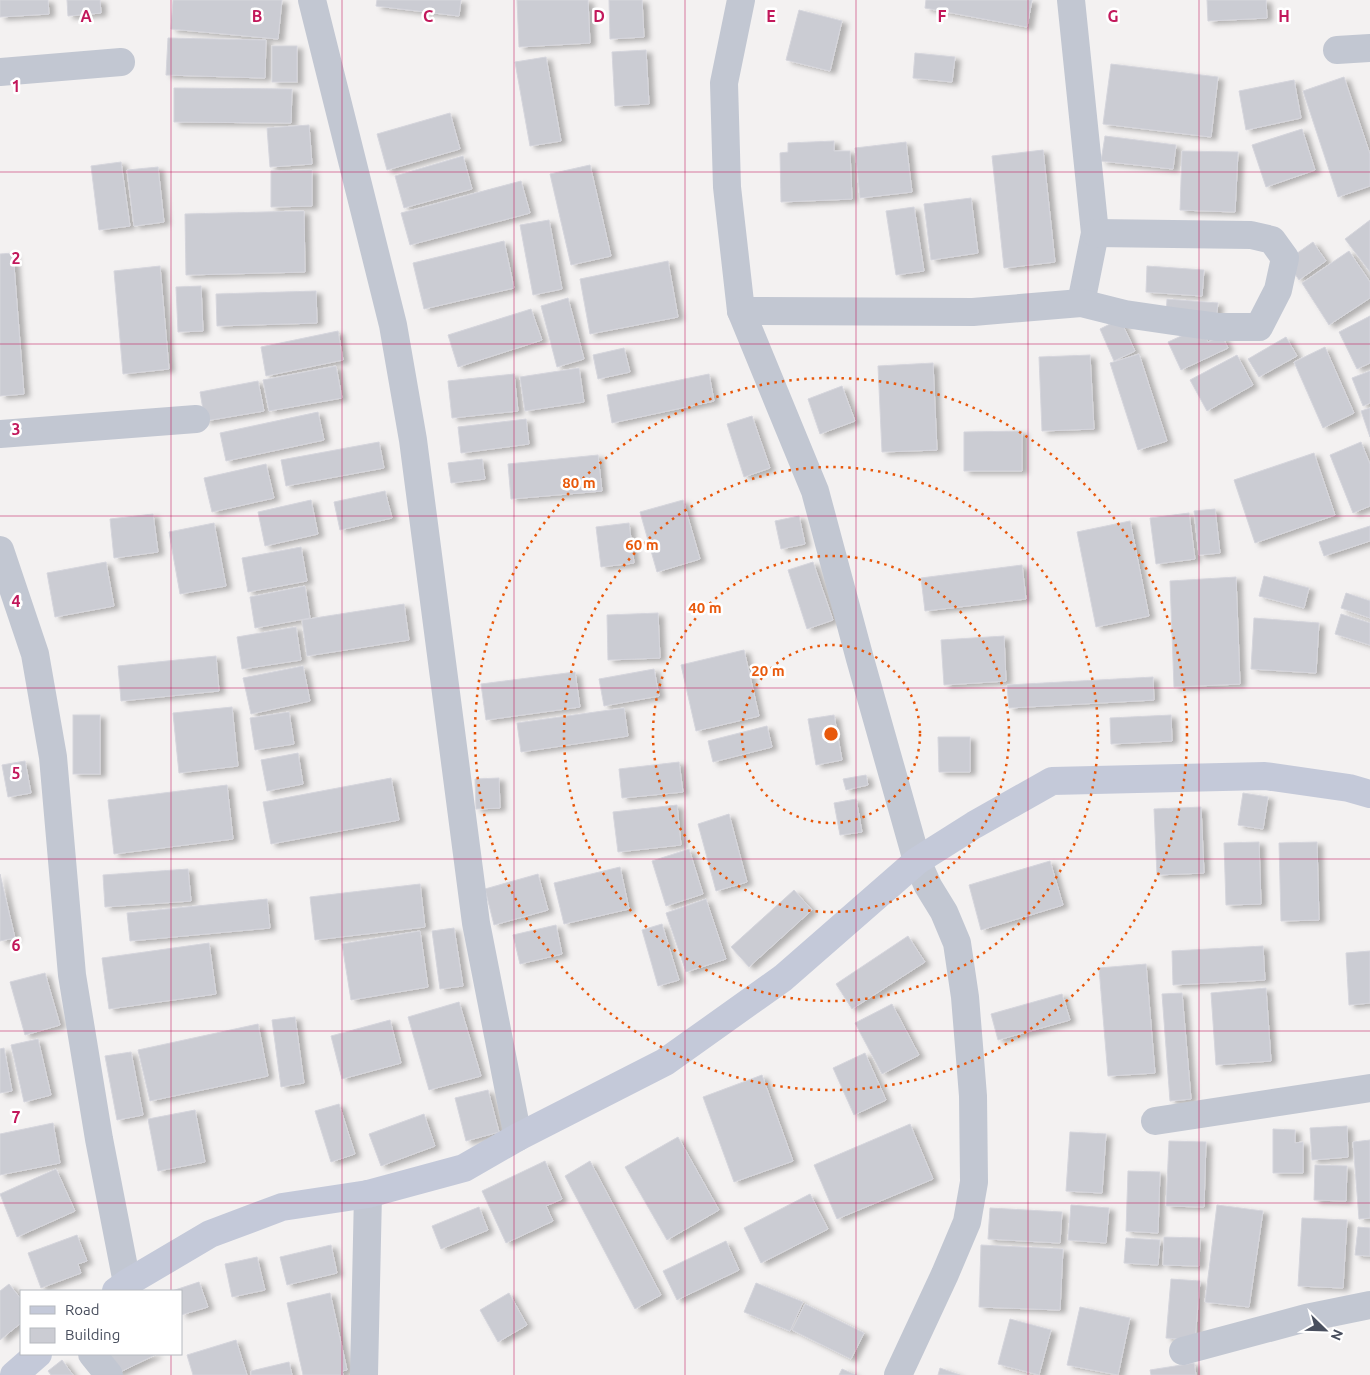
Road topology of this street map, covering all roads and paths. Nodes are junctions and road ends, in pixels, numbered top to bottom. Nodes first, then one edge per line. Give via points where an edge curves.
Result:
1 (312, 0) edge
2 (741, 0) edge
3 (1071, 0) edge
4 (1370, 48) edge
5 (1337, 50) dead end
6 (121, 62) dead end
7 (0, 72) edge
8 (1094, 233) junction
9 (1081, 303) junction
10 (740, 311) junction
11 (196, 419) dead end
12 (0, 434) edge
13 (0, 550) edge
14 (1370, 794) edge
15 (917, 862) junction
16 (1370, 1088) edge
17 (1155, 1121) dead end
18 (518, 1137) junction
19 (368, 1194) junction
20 (121, 1287) edge
21 (1370, 1305) edge
22 (1183, 1351) dead end
23 (37, 1355) edge
24 (93, 1355) edge
25 (14, 1375) edge
26 (109, 1375) edge
27 (364, 1375) edge
28 (898, 1375) edge

1 - 18 street via 390,316 405,392 476,924
2 - 10 street via 724,83 727,188
3 - 8 street
4 - 5 street
6 - 7 street
8 - 9 street
8 - 9 street via 1251,235 1272,240 1285,258 1278,290 1259,327 1191,324 1125,314
9 - 10 street via 973,312
10 - 15 street via 815,491
11 - 12 street
13 - 20 street via 35,654 53,757 72,976
14 - 15 street via 1265,776 1052,781
15 - 18 street via 783,978 665,1062
15 - 28 street via 957,943 970,1046 974,1182 967,1222
16 - 17 street
18 - 19 street via 464,1168
19 - 20 street via 282,1207 210,1234
19 - 27 street
21 - 22 street via 1306,1318
23 - 25 street
24 - 26 street

